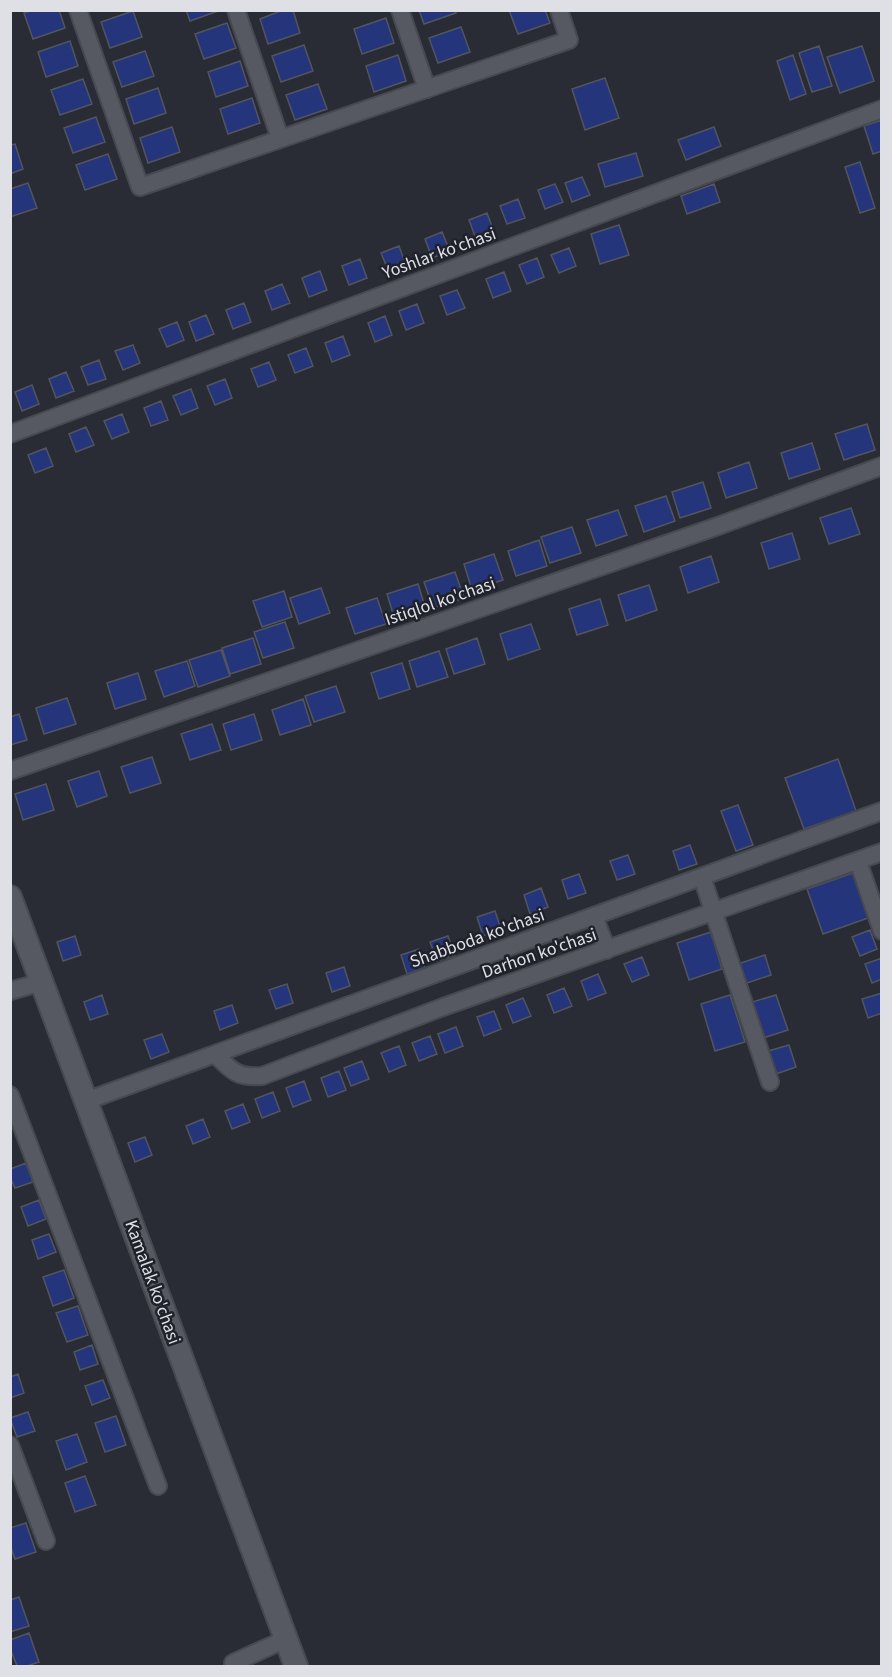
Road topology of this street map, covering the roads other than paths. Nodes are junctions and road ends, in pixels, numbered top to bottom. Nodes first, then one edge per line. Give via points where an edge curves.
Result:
1 (78, 10) edge
2 (236, 10) edge
3 (400, 10) edge
4 (559, 10) edge
5 (427, 89) junction
6 (882, 109) edge
7 (280, 138) junction
8 (10, 434) edge
9 (882, 466) edge
10 (10, 771) edge
11 (882, 811) edge
12 (882, 852) edge
13 (858, 861) junction
14 (702, 877) junction
15 (10, 897) edge
16 (714, 912) junction
17 (594, 916) junction
18 (882, 931) edge
19 (607, 950) junction
20 (42, 982) junction
21 (10, 991) edge
22 (215, 1054) junction
23 (770, 1082) dead end
24 (10, 1095) edge
25 (86, 1101) junction
26 (10, 1445) edge
27 (158, 1486) dead end
28 (46, 1541) dead end
29 (286, 1639) junction
30 (234, 1666) edge
31 (296, 1666) edge

1 - 7 street via 140,187
2 - 7 street
3 - 5 street
4 - 5 street via 569,40
5 - 7 street
6 - 8 street, Yoshlar ko'chasi
9 - 10 street, Istiqlol ko'chasi
11 - 14 street, Shabboda ko'chasi
12 - 13 street, Darhon ko'chasi
13 - 16 street, Darhon ko'chasi
13 - 18 street
14 - 16 street
14 - 17 street, Shabboda ko'chasi
15 - 20 main road, Kamalak ko'chasi
16 - 19 street, Darhon ko'chasi
16 - 23 street
17 - 19 street
17 - 22 street, Shabboda ko'chasi
19 - 22 street, Darhon ko'chasi via 262,1076 247,1077 232,1071
20 - 21 street
20 - 25 main road, Kamalak ko'chasi
22 - 25 street, Shabboda ko'chasi
24 - 27 street
25 - 29 main road, Kamalak ko'chasi
26 - 28 street
29 - 30 street via 233,1663
29 - 31 main road, Kamalak ko'chasi

